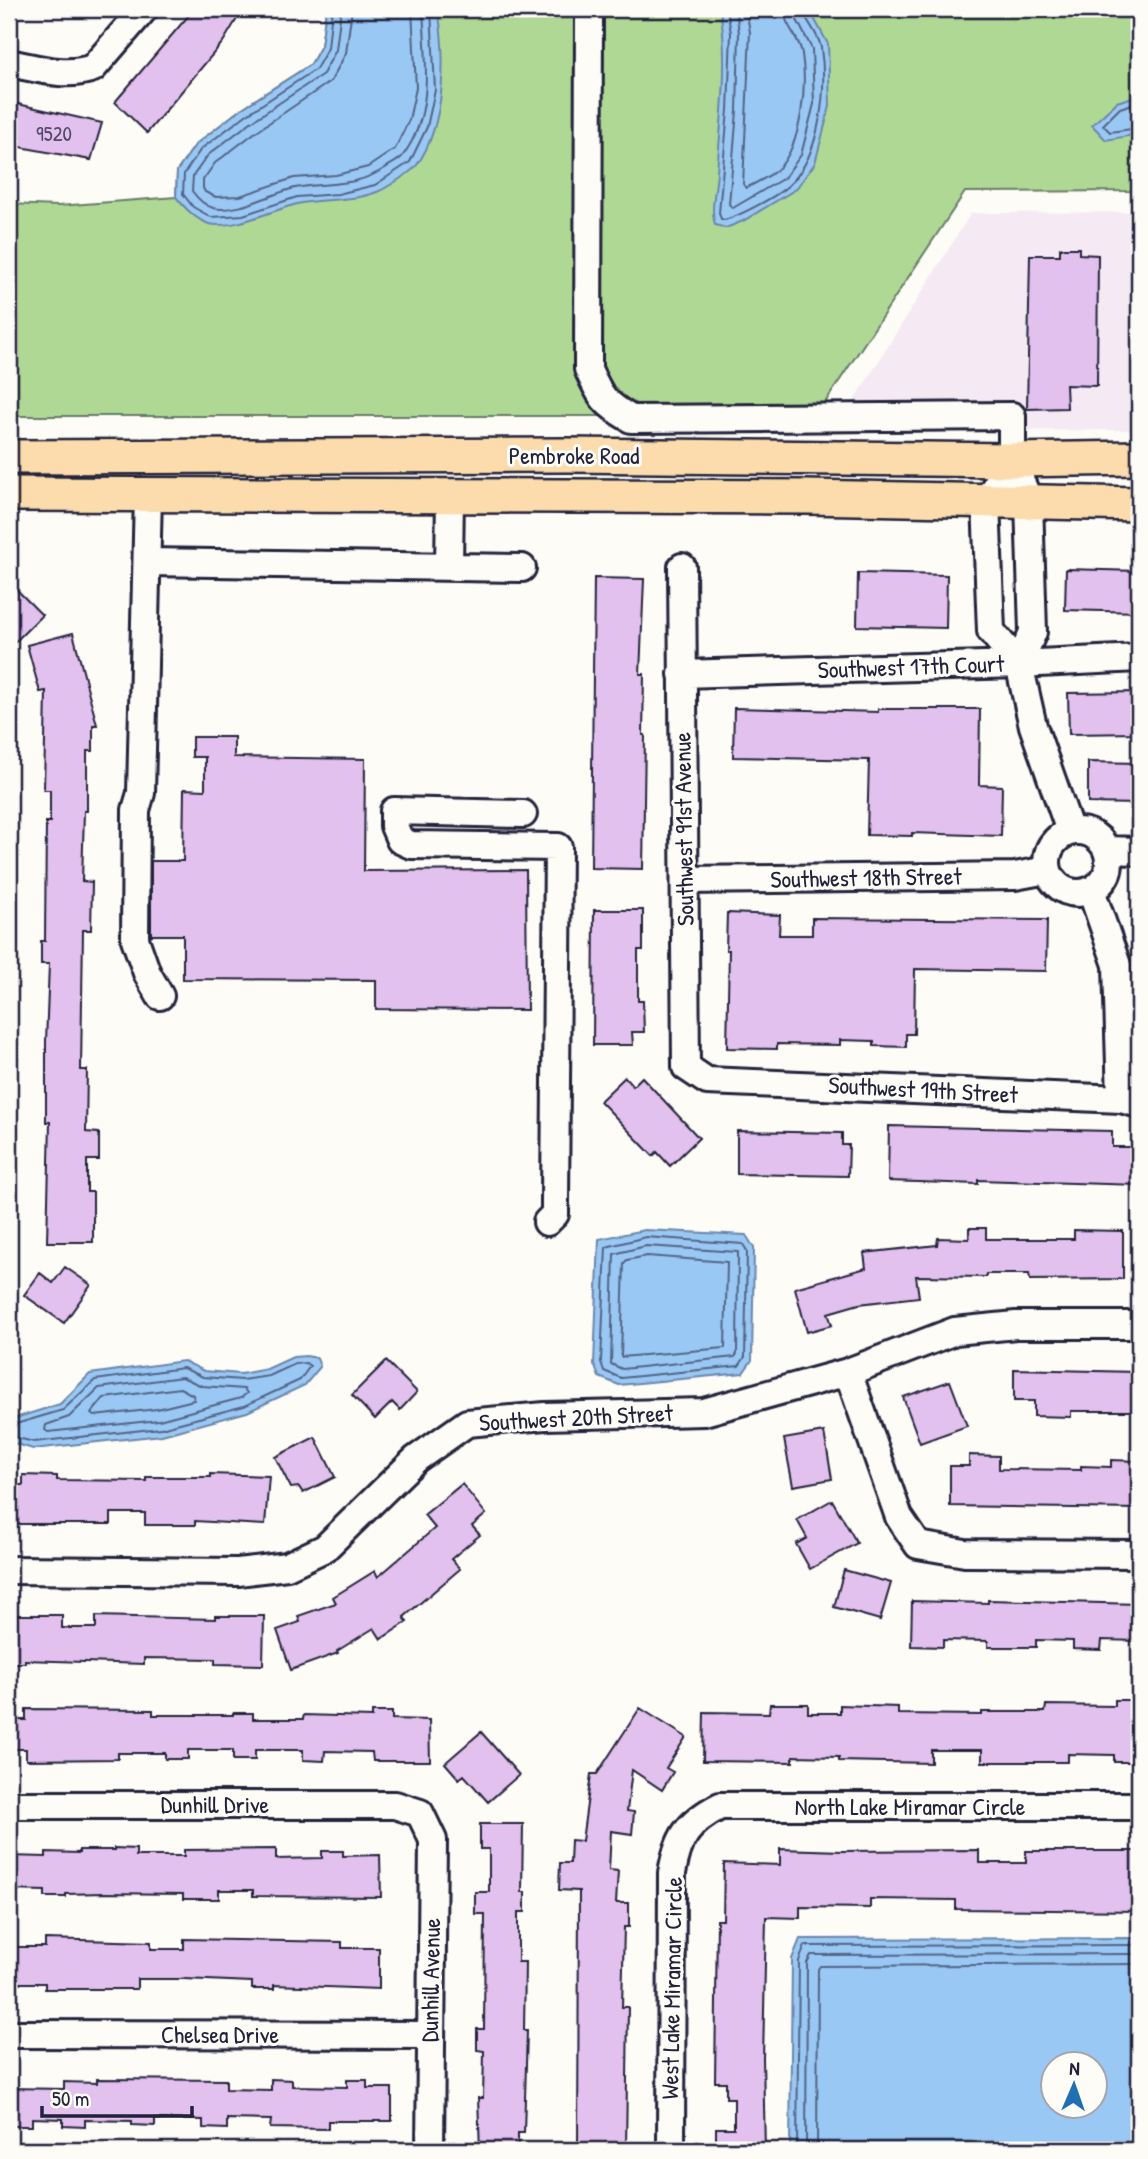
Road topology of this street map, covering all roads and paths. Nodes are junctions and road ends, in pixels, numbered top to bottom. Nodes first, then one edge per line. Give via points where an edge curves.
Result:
1 (144, 9) edge
2 (589, 9) edge
3 (9, 63) edge
4 (9, 457) edge
5 (450, 457) junction
6 (1139, 458) edge
7 (1012, 460) junction
8 (9, 494) edge
9 (148, 494) junction
10 (450, 495) junction
11 (986, 500) junction
12 (1029, 501) junction
13 (1139, 504) edge
14 (146, 562) junction
15 (449, 567) junction
16 (682, 567) dead end
17 (522, 568) dead end
18 (1139, 658) edge
19 (1018, 664) junction
20 (682, 674) junction
21 (523, 814) dead end
22 (1070, 831) junction
23 (1107, 850) junction
24 (1139, 850) edge
25 (1047, 870) junction
26 (684, 880) junction
27 (1091, 890) junction
28 (160, 996) dead end
29 (707, 1081) joint
30 (1130, 1101) edge
31 (547, 1222) dead end
32 (1139, 1325) edge
33 (848, 1372) junction
34 (1139, 1554) edge
35 (9, 1570) edge
36 (9, 1805) edge
37 (1139, 1806) edge
38 (420, 1813) joint
39 (687, 1829) joint
40 (9, 2034) edge
41 (430, 2035) junction
42 (430, 2150) edge
43 (671, 2150) edge

1 - 3 street via 93,68 81,73
2 - 7 street via 588,369 608,405 631,419 1012,416
4 - 5 main road, Pembroke Road
5 - 7 main road, Pembroke Road
5 - 10 main road
6 - 7 main road, Pembroke Road
7 - 11 street
7 - 12 street
8 - 9 main road, Pembroke Road
9 - 10 main road, Pembroke Road
9 - 14 street
10 - 11 main road, Pembroke Road
10 - 15 street
11 - 12 main road, Pembroke Road
11 - 19 street via 991,631
12 - 13 main road, Pembroke Road
12 - 19 street via 1033,632
14 - 15 street
14 - 28 street via 135,939
15 - 17 street
16 - 20 street, Southwest 91st Avenue
18 - 19 street, Southwest 17th Court
19 - 20 street, Southwest 17th Court
19 - 22 street via 1033,726
20 - 26 street, Southwest 91st Avenue
21 - 31 street via 394,811 394,826 400,840 411,845 558,847 555,1214
22 - 23 street via 1090,834
22 - 25 street via 1050,849
23 - 24 street
23 - 27 street via 1107,874
25 - 26 street, Southwest 18th Street via 1015,876
25 - 27 street via 1054,884 1064,889 1077,894
26 - 29 street, Southwest 91st Avenue via 687,1067
27 - 30 street via 1117,965
29 - 30 street, Southwest 19th Street
32 - 33 street, Southwest 20th Street via 1016,1325 954,1331
33 - 34 street via 899,1517 918,1545 965,1553
33 - 35 street, Southwest 20th Street via 704,1412 467,1423 416,1459 325,1548 287,1566 238,1572
36 - 38 street, Dunhill Drive via 395,1805
37 - 39 street, North Lake Miramar Circle via 720,1806
38 - 41 street, Dunhill Avenue via 433,1840
39 - 43 street, West Lake Miramar Circle via 677,1848 673,1873
40 - 41 street, Chelsea Drive
41 - 42 street, Dunhill Avenue

